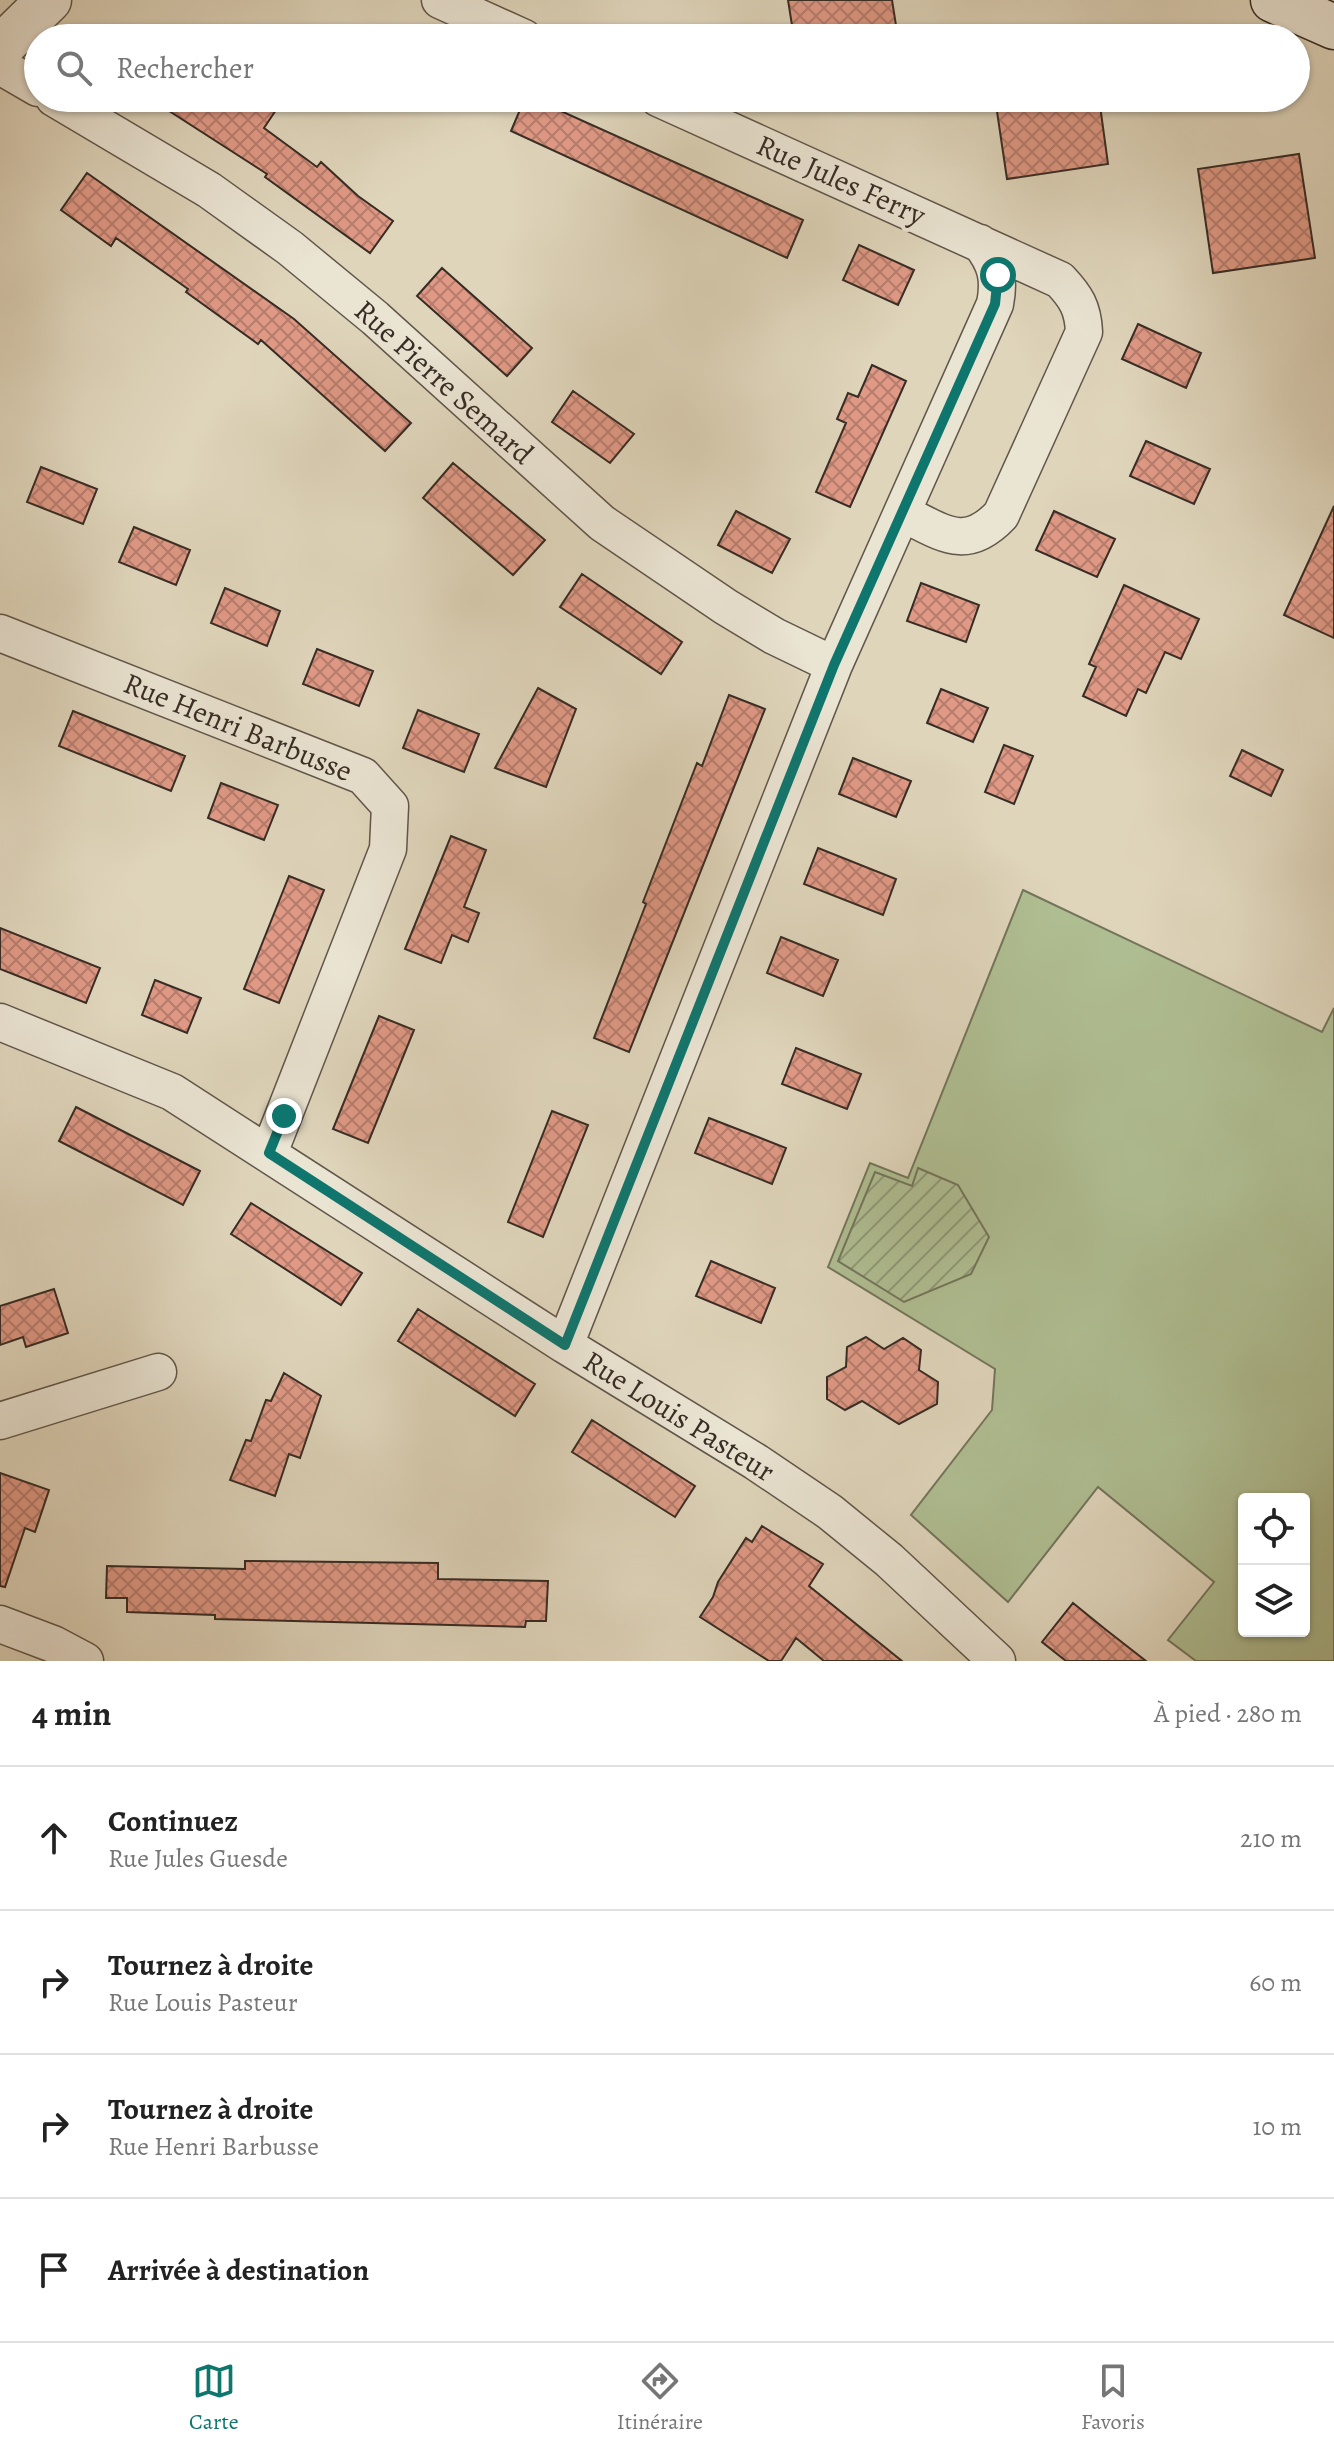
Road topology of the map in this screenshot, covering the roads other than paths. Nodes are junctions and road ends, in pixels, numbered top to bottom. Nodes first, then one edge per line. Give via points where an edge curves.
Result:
1 (49, 0) edge
2 (440, 0) edge
3 (1273, 0) edge
4 (24, 24) edge
5 (24, 24) edge
6 (493, 24) edge
7 (1334, 27) edge
8 (0, 48) edge
9 (0, 66) edge
10 (24, 80) edge
11 (78, 112) edge
12 (689, 112) edge
13 (980, 243) junction
14 (902, 513) junction
15 (0, 633) edge
16 (834, 665) junction
17 (0, 1022) edge
18 (269, 1153) junction
19 (565, 1345) junction
20 (158, 1372) dead end
21 (0, 1421) edge
22 (0, 1624) edge
23 (85, 1661) edge
24 (997, 1661) edge

1 - 4 street
2 - 6 street
3 - 7 street
5 - 8 street
9 - 10 street
11 - 16 street, Rue Pierre Semard via 209,190 290,248 602,523 726,607
12 - 13 street, Rue Jules Ferry
13 - 14 street via 998,275 995,304
13 - 14 street, Rue Jules Ferry via 1060,280 1076,296 1084,332 1001,515 987,529 972,536 948,535
14 - 16 street
15 - 18 street, Rue Henri Barbusse via 363,776 390,806 388,849
16 - 19 street
17 - 18 street, Rue Louis Pasteur via 172,1092
18 - 19 street, Rue Louis Pasteur
19 - 24 street, Rue Louis Pasteur via 830,1512
20 - 21 street
22 - 23 street

